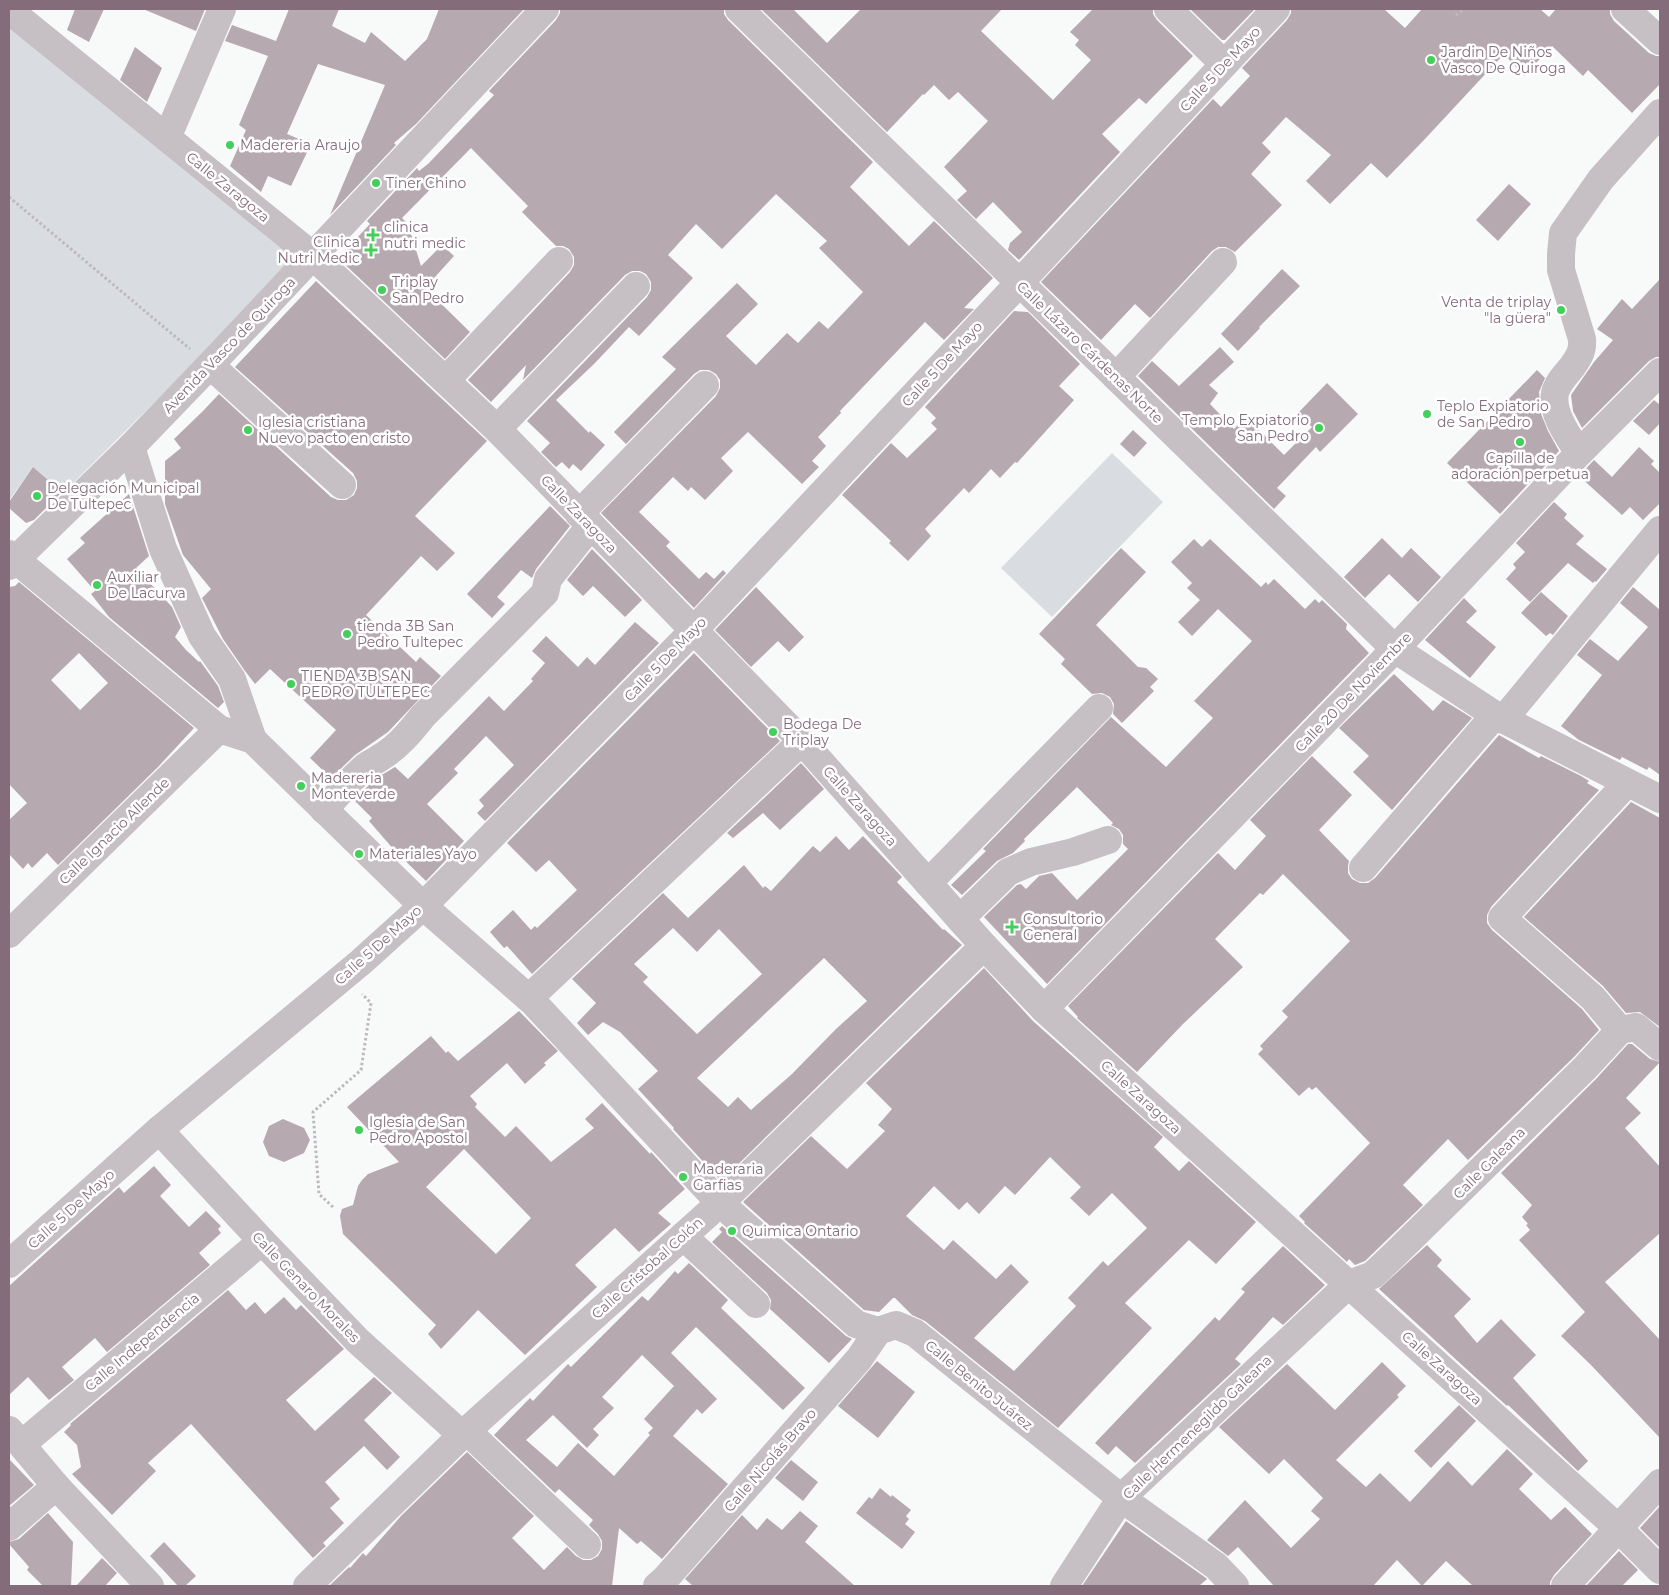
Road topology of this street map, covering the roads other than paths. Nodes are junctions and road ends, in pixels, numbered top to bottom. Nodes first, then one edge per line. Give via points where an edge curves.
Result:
1 (222, 9) edge
2 (545, 9) edge
3 (739, 9) edge
4 (1168, 9) edge
5 (1276, 9) edge
6 (1625, 9) edge
7 (9, 10) edge
8 (1660, 41) edge
9 (1224, 64) junction
10 (1660, 113) edge
11 (167, 138) junction
12 (313, 256) junction
13 (559, 261) dead end
14 (1223, 262) dead end
15 (1018, 283) junction
16 (636, 286) dead end
17 (210, 365) junction
18 (1660, 372) edge
19 (1116, 377) junction
20 (446, 380) junction
21 (705, 385) dead end
22 (497, 429) junction
23 (131, 447) junction
24 (1580, 453) junction
25 (342, 485) dead end
26 (585, 520) junction
27 (1660, 530) edge
28 (11, 561) edge
29 (694, 630) junction
30 (1395, 649) junction
31 (1100, 708) dead end
32 (1499, 717) junction
33 (220, 729) junction
34 (253, 740) junction
35 (802, 741) junction
36 (1627, 783) junction
37 (1660, 799) edge
38 (324, 810) junction
39 (1108, 840) dead end
40 (1363, 868) dead end
41 (928, 883) junction
42 (423, 906) junction
43 (960, 919) junction
44 (9, 934) edge
45 (984, 946) junction
46 (529, 998) junction
47 (1044, 1009) junction
48 (1620, 1030) junction
49 (1660, 1047) edge
50 (159, 1130) junction
51 (720, 1203) junction
52 (683, 1236) junction
53 (262, 1240) junction
54 (9, 1264) edge
55 (1349, 1284) junction
56 (756, 1304) dead end
57 (878, 1331) junction
58 (464, 1433) junction
59 (16, 1437) edge
60 (1660, 1483) edge
61 (56, 1486) junction
62 (1121, 1498) junction
63 (9, 1527) edge
64 (1619, 1529) junction
65 (587, 1545) dead end
66 (1660, 1570) edge
67 (665, 1584) edge
68 (150, 1586) edge
69 (307, 1586) edge
70 (1064, 1586) edge
71 (1236, 1586) edge
72 (1565, 1586) edge

1 - 11 street
2 - 12 street, Avenida Vasco de Quiroga
3 - 15 street, Calle Lázaro Cárdenas Norte
4 - 9 street
5 - 9 street, Calle 5 De Mayo
6 - 8 street
7 - 11 street, Calle Zaragoza
9 - 15 street, Calle 5 De Mayo
10 - 24 street via 1601,179 1563,233 1561,270 1583,349 1555,393 1556,408 1562,426
11 - 12 street, Calle Zaragoza
12 - 17 street, Avenida Vasco de Quiroga
12 - 20 street, Calle Zaragoza
13 - 20 street
14 - 19 street
15 - 19 street, Calle Lázaro Cárdenas Norte
15 - 29 street, Calle 5 De Mayo
16 - 22 street
17 - 23 street, Avenida Vasco de Quiroga
17 - 25 street
18 - 24 street, Calle 20 De Noviembre
19 - 30 street, Calle Lázaro Cárdenas Norte
20 - 22 street, Calle Zaragoza
21 - 26 street
22 - 26 street, Calle Zaragoza
23 - 28 street, Avenida Vasco de Quiroga
23 - 34 street via 163,549 202,636 232,679
24 - 30 street, Calle 20 De Noviembre
26 - 29 street, Calle Zaragoza
26 - 38 street via 548,578 546,594 410,732 380,759 365,767
27 - 32 street
28 - 33 street
29 - 35 street, Calle Zaragoza
29 - 42 street, Calle 5 De Mayo
30 - 32 street, Calle Lázaro Cárdenas Norte
30 - 47 street, Calle 20 De Noviembre
31 - 41 street
32 - 36 street, Calle Lázaro Cárdenas Norte
32 - 40 street
33 - 34 street
33 - 44 street, Calle Ignacio Allende
34 - 38 street, Calle Benito Juárez
35 - 41 street, Calle Zaragoza
35 - 46 street
36 - 37 street, Calle Lázaro Cárdenas Norte
36 - 48 street via 1502,918 1593,998
38 - 42 street, Calle Benito Juárez
39 - 43 street via 1031,862 1008,872
41 - 43 street, Calle Zaragoza
42 - 46 street, Calle Benito Juárez
42 - 50 street, Calle 5 De Mayo via 345,976
43 - 45 street, Calle Zaragoza
45 - 47 street, Calle Zaragoza
45 - 51 street, Calle Cristobal Colón
46 - 51 street, Calle Benito Juárez
47 - 55 street, Calle Zaragoza
48 - 49 street via 1636,1027
48 - 55 street, Calle Galeana via 1373,1275
50 - 53 street, Calle Genaro Morales
50 - 54 street, Calle 5 De Mayo
51 - 52 street, Calle Cristobal Colón
51 - 57 street, Calle Benito Juárez via 856,1324
52 - 56 street
52 - 58 street, Calle Cristobal Colón
53 - 58 street, Calle Genaro Morales via 358,1341
53 - 59 street, Calle Independencia
55 - 62 street, Calle Hermenegildo Galeana
55 - 64 street, Calle Zaragoza
57 - 62 street, Calle Benito Juárez via 896,1326 915,1333
57 - 67 street, Calle Nicolás Bravo via 859,1359
58 - 65 street, Calle Genaro Morales
58 - 69 street, Calle Cristobal Colón
59 - 61 street
60 - 64 street
61 - 63 street
61 - 68 street
62 - 70 street, Calle Hermenegildo Galeana
62 - 71 street, Calle Benito Juárez via 1216,1566
64 - 66 street, Calle Zaragoza
64 - 72 street

